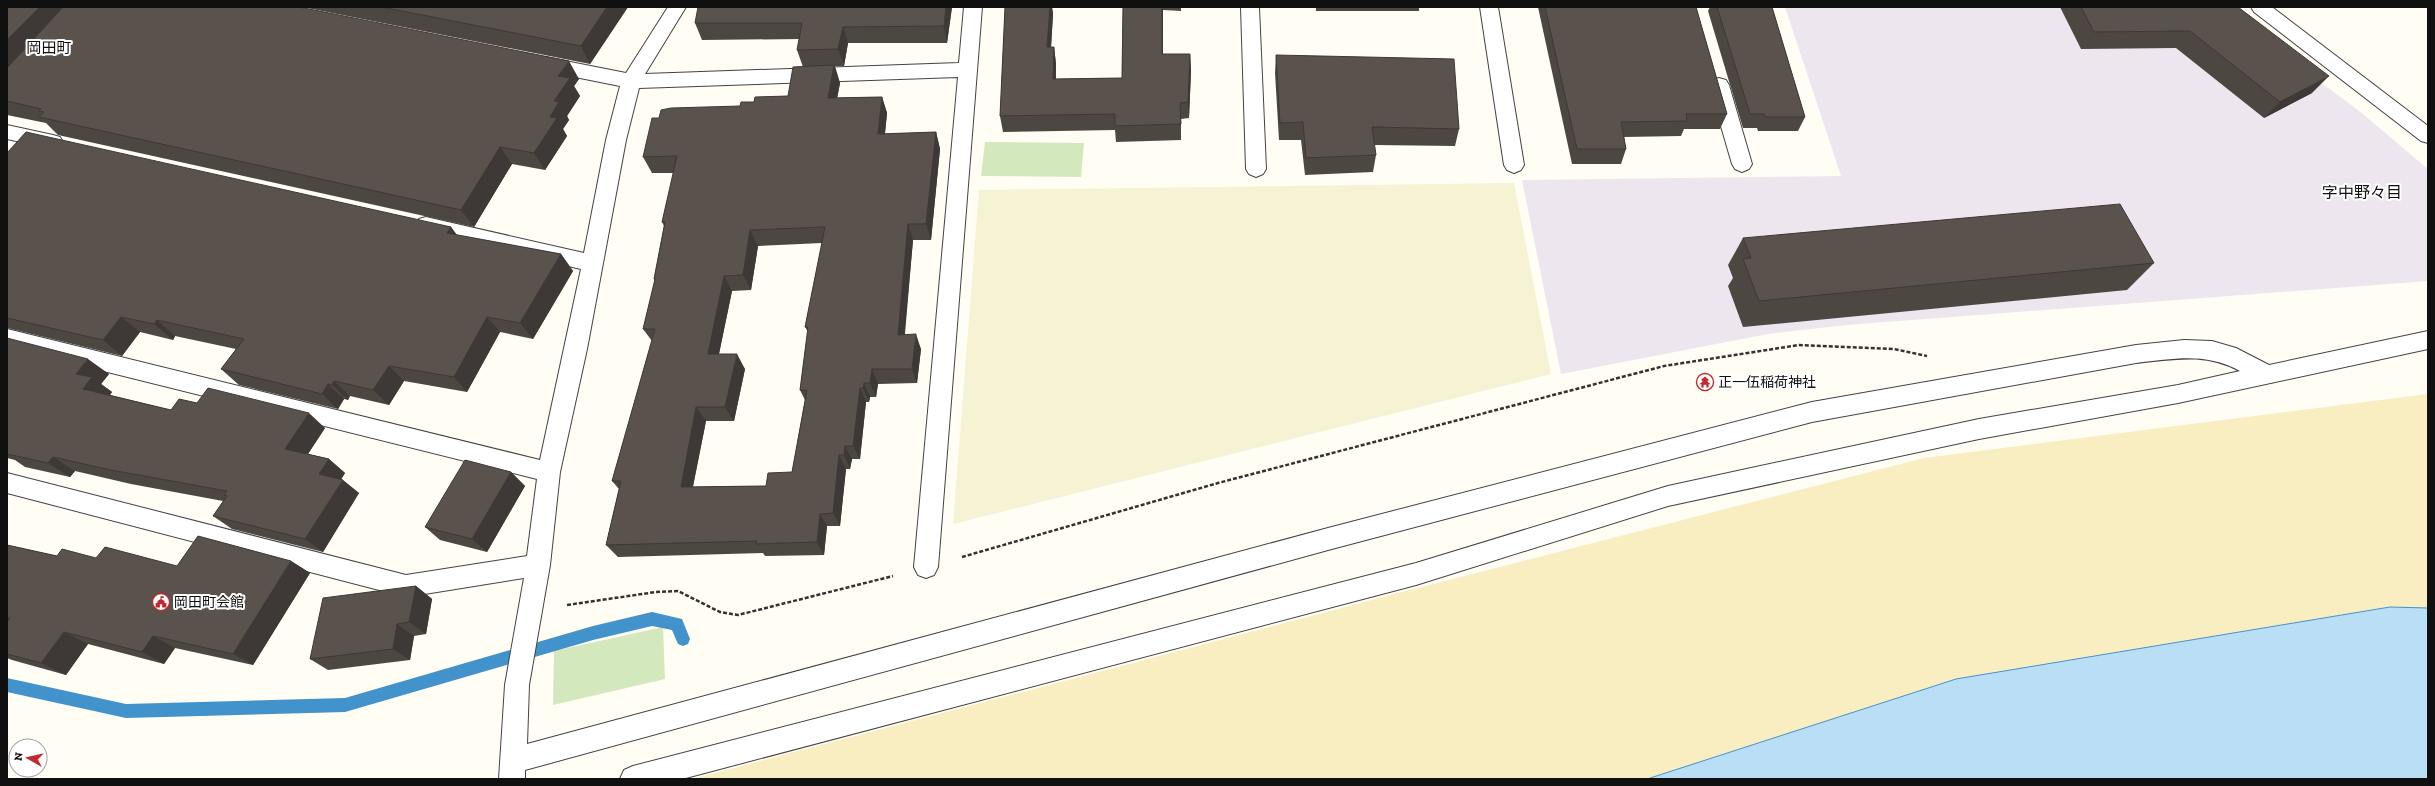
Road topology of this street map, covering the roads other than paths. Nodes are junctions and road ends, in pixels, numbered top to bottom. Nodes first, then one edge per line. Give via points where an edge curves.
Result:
1 (677, 7) edge
2 (973, 7) edge
3 (1250, 7) edge
4 (1489, 7) edge
5 (2260, 7) edge
6 (531, 61) edge
7 (1713, 67) edge
8 (968, 70) junction
9 (631, 82) junction
10 (7, 132) edge
11 (2428, 136) edge
12 (69, 146) edge
13 (1742, 164) dead end
14 (1514, 165) dead end
15 (1256, 169) dead end
16 (405, 221) edge
17 (592, 263) junction
18 (7, 338) edge
19 (2428, 340) edge
20 (2267, 375) junction
21 (549, 472) junction
22 (7, 483) edge
23 (538, 565) junction
24 (926, 567) road end
25 (513, 769) edge
26 (633, 779) edge

1 - 9 street
2 - 8 street
3 - 15 street
4 - 14 street
5 - 11 street
6 - 9 street
7 - 13 street
8 - 9 street
8 - 24 street
9 - 17 street via 616,140
10 - 12 street
16 - 17 street
17 - 21 street
18 - 21 street
19 - 20 street
20 - 25 street via 2228,354 2184,349 2136,354 1812,412 1328,539
20 - 26 street via 2178,394 1978,429 1668,496 1416,574
21 - 23 street
22 - 23 street via 406,586
23 - 25 street via 517,686

